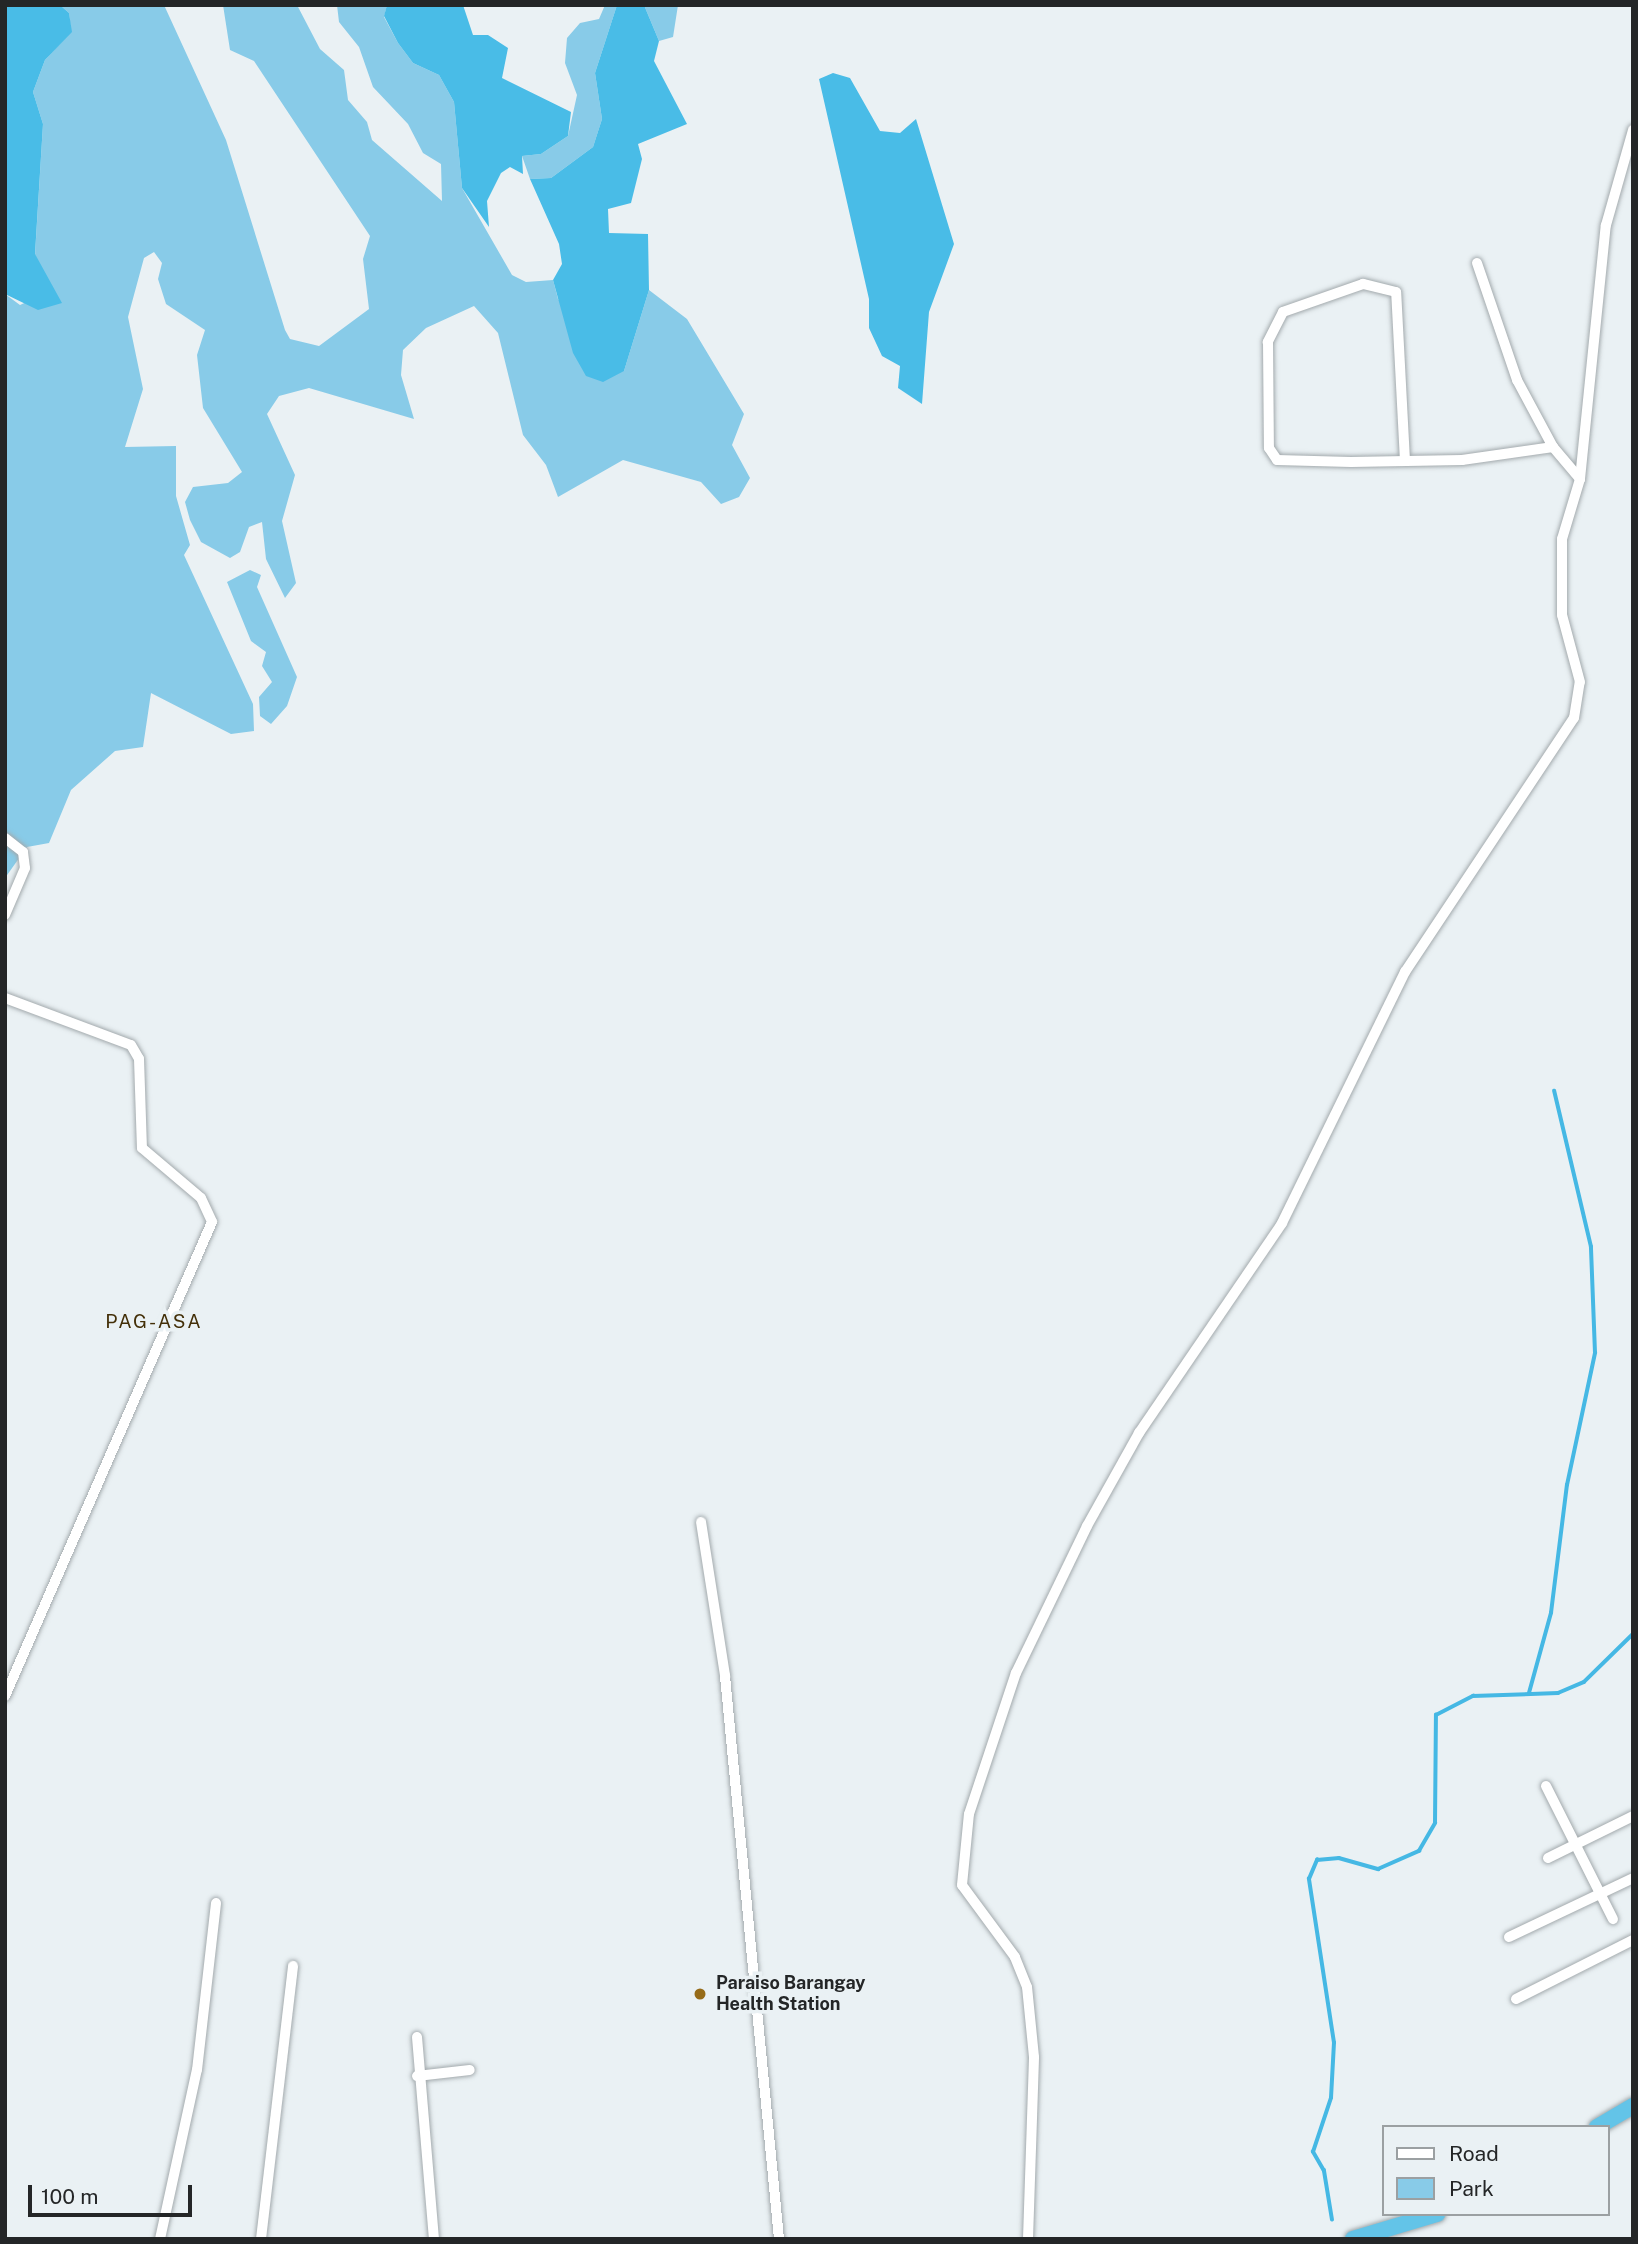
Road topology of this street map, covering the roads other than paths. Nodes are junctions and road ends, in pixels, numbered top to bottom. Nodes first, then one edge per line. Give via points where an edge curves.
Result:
1 (1633, 130) edge
2 (1477, 263) dead end
3 (1553, 447) junction
4 (1405, 461) junction
5 (1580, 479) junction
6 (5, 838) edge
7 (5, 915) edge
8 (5, 998) edge
9 (701, 1522) dead end
10 (5, 1696) edge
11 (1546, 1786) dead end
12 (1633, 1816) edge
13 (1574, 1847) junction
14 (1548, 1858) dead end
15 (1633, 1878) edge
16 (1599, 1894) junction
17 (216, 1903) dead end
18 (1613, 1919) dead end
19 (1509, 1937) dead end
20 (1633, 1940) edge
21 (293, 1966) dead end
22 (1516, 1999) dead end
23 (416, 2037) dead end
24 (470, 2070) dead end
25 (417, 2076) junction
26 (1633, 2106) edge
27 (1600, 2125) edge
28 (1430, 2216) edge
29 (160, 2239) edge
30 (261, 2239) edge
31 (434, 2239) edge
32 (779, 2239) edge
33 (1028, 2239) edge
34 (1353, 2239) edge

1 - 5 street via 1606,225
2 - 3 street via 1517,380
3 - 4 street
3 - 5 street
4 - 4 street via 1285,462 1272,456 1268,342 1283,313 1363,284 1396,292
5 - 33 street via 1562,539 1560,590 1580,682 1574,718 1405,972 1282,1223 1139,1433 1087,1526 1016,1673 969,1814 962,1885 1014,1957 1027,1987 1034,2057
6 - 7 street via 23,852 25,868
8 - 10 street via 124,1039 137,1051 142,1148 201,1198 212,1222
9 - 32 street via 725,1676
11 - 13 street
12 - 13 street
13 - 14 street
13 - 16 street
15 - 16 street
16 - 18 street
16 - 19 street
17 - 29 street via 197,2070
20 - 22 street
21 - 30 street
23 - 25 street
24 - 25 street
25 - 31 street
26 - 27 highway
28 - 34 highway

